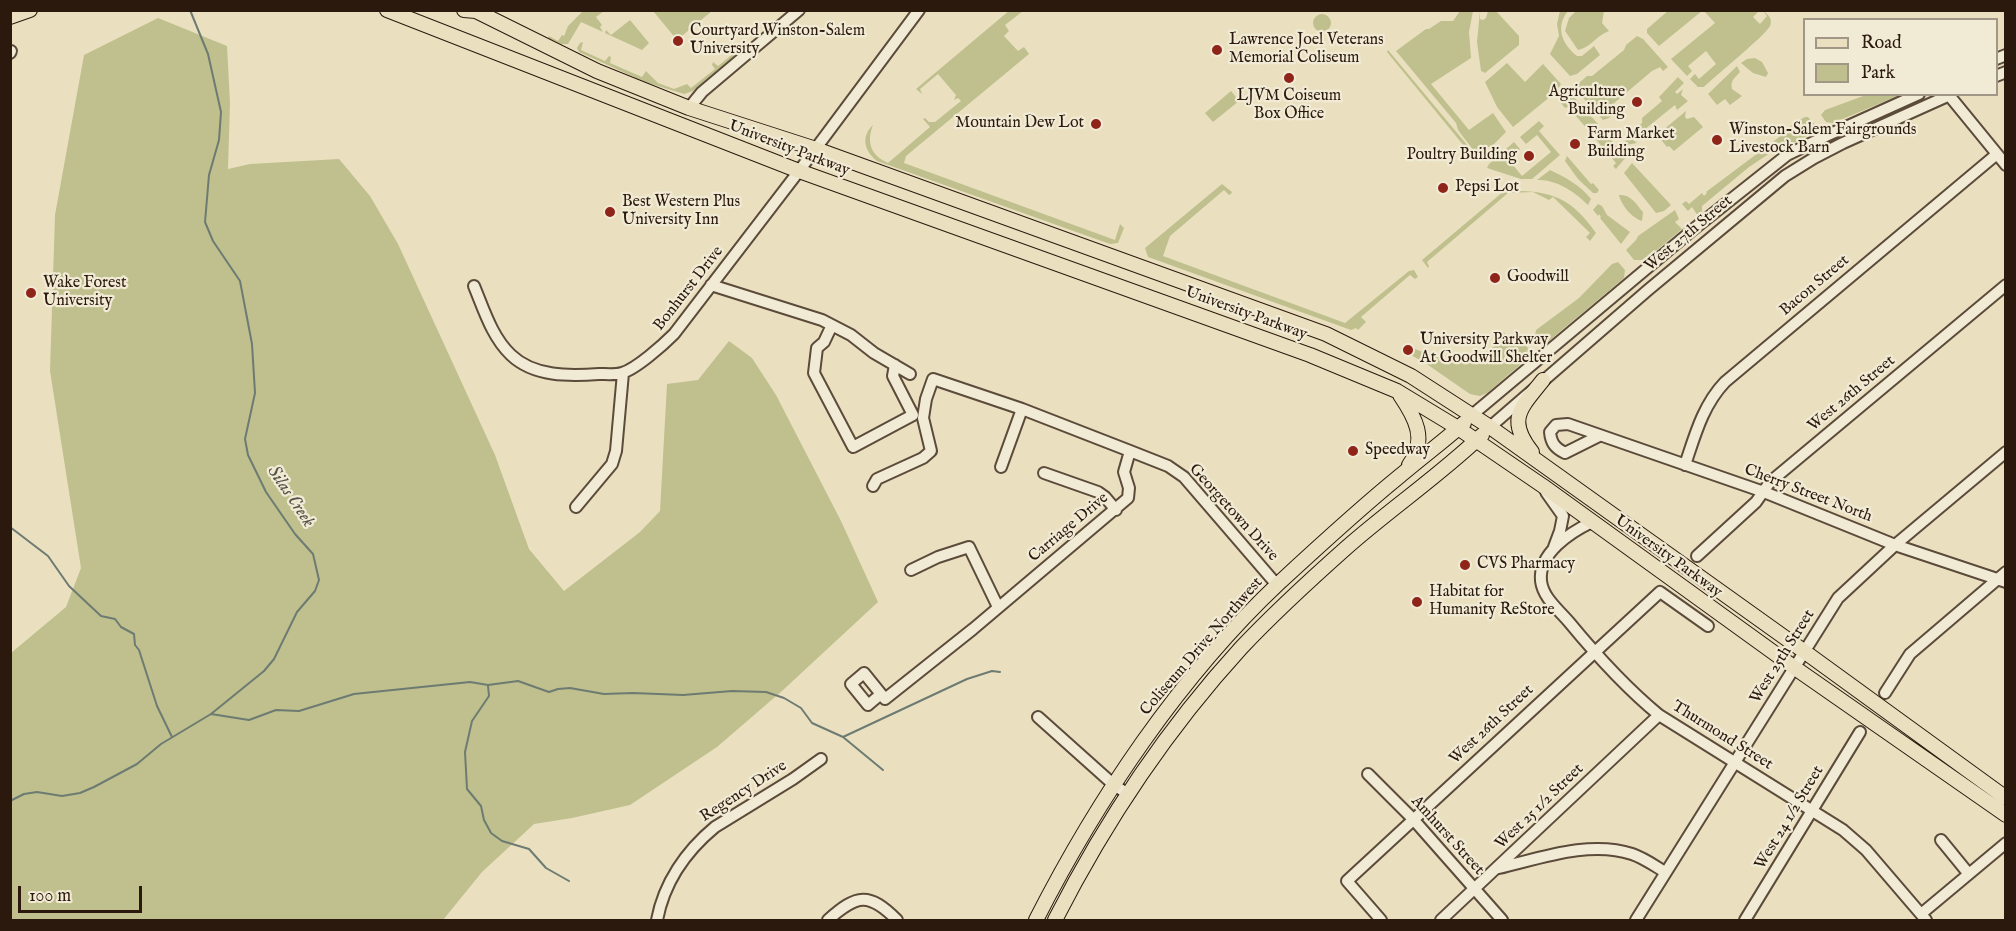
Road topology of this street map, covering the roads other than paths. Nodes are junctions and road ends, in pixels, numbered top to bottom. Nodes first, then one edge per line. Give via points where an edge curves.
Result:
1 (30, 10) edge
2 (387, 10) edge
3 (799, 10) edge
4 (919, 10) edge
5 (471, 11) edge
6 (10, 18) edge
7 (1916, 96) edge
8 (1948, 96) edge
9 (1951, 96) edge
10 (689, 108) junction
11 (816, 149) junction
12 (1997, 154) junction
13 (2006, 165) edge
14 (799, 171) junction
15 (1066, 240) junction
16 (1057, 264) junction
17 (711, 285) junction
18 (2006, 285) edge
19 (474, 286) dead end
20 (832, 325) junction
21 (1302, 325) junction
22 (1293, 349) junction
23 (895, 365) junction
24 (623, 373) junction
25 (910, 374) dead end
26 (1543, 380) junction
27 (1397, 391) junction
28 (1022, 409) junction
29 (1472, 416) junction
30 (1490, 427) junction
31 (1458, 428) junction
32 (1599, 436) dead end
33 (1475, 441) junction
34 (1130, 451) junction
35 (2006, 452) edge
36 (1542, 465) junction
37 (1685, 465) junction
38 (1001, 466) dead end
39 (1044, 473) dead end
40 (1401, 474) junction
41 (873, 486) dead end
42 (1543, 486) junction
43 (1764, 492) junction
44 (1370, 501) junction
45 (576, 507) dead end
46 (1116, 510) junction
47 (1383, 519) junction
48 (1592, 522) junction
49 (1895, 544) junction
50 (1551, 552) junction
51 (1697, 556) dead end
52 (911, 570) dead end
53 (2003, 578) edge
54 (1277, 585) junction
55 (1259, 604) junction
56 (998, 607) junction
57 (1272, 616) junction
58 (1708, 626) dead end
59 (1593, 652) junction
60 (1805, 652) junction
61 (1795, 668) junction
62 (1885, 693) dead end
63 (883, 696) dead end
64 (1659, 715) junction
65 (1038, 717) dead end
66 (1860, 732) dead end
67 (821, 759) dead end
68 (1735, 762) junction
69 (1368, 774) dead end
70 (1114, 785) junction
71 (1128, 794) junction
72 (2006, 798) edge
73 (1813, 810) junction
74 (2006, 815) edge
75 (1413, 819) junction
76 (1941, 840) dead end
77 (2006, 843) edge
78 (1499, 868) junction
79 (1665, 872) junction
80 (1968, 873) junction
81 (1474, 889) junction
82 (1924, 917) edge
83 (657, 921) edge
84 (828, 921) edge
85 (897, 921) edge
86 (1036, 921) edge
87 (1055, 921) edge
88 (1381, 921) edge
89 (1441, 921) edge
90 (1502, 921) edge
91 (1636, 921) edge
92 (1745, 921) edge

1 - 6 main road
2 - 14 main road, University Parkway
3 - 10 street via 702,92
4 - 11 street, Bonhurst Drive
5 - 10 main road, University Parkway via 597,71
7 - 29 street, West 27th Street via 1786,155
8 - 26 street, West 27th Street via 1814,158 1785,176
9 - 12 street
10 - 11 main road, University Parkway
11 - 14 street, Bonhurst Drive
11 - 15 main road, University Parkway
12 - 13 street
12 - 37 street, Bacon Street via 1725,382 1705,410
14 - 16 main road, University Parkway
14 - 17 street, Bonhurst Drive
15 - 16 main road
15 - 21 main road, University Parkway
16 - 22 main road, University Parkway
17 - 20 street
17 - 24 street, Bonhurst Drive via 674,334
18 - 43 street, West 26th Street via 1770,482
19 - 24 street via 495,336 525,365 557,374
20 - 23 street
20 - 23 street via 824,342 816,348 814,373 853,447 913,415 893,376
21 - 22 main road
21 - 29 main road, University Parkway via 1411,376
22 - 27 main road, University Parkway
23 - 25 street
24 - 45 street via 612,464
26 - 30 street, West 27th Street
26 - 36 main road via 1517,420 1520,437
27 - 31 main road, University Parkway
27 - 40 main road via 1414,416 1418,430 1413,460
28 - 34 street
28 - 38 street
28 - 41 street via 933,379 923,418 931,451 877,479
29 - 30 main road, University Parkway
29 - 31 main road, Coliseum Drive Northwest
30 - 33 main road, West 27th Street
30 - 36 main road, University Parkway
31 - 33 main road, University Parkway
31 - 40 main road, Coliseum Drive Northwest
32 - 37 street, Cherry Street North
33 - 42 main road, University Parkway
33 - 47 main road, Coliseum Drive Northwest
34 - 46 street, Carriage Drive via 1124,472 1128,498
34 - 54 street, Georgetown Drive via 1184,477
35 - 49 street, West 25th Street
36 - 60 main road, University Parkway
37 - 43 street, Cherry Street North
39 - 46 street via 1098,492
40 - 44 main road, Coliseum Drive Northwest
42 - 48 main road, University Parkway
42 - 50 street, Thurmond Street via 1563,516
43 - 49 street, Cherry Street North
43 - 51 street, West 26th Street
44 - 47 main road
44 - 54 main road, Coliseum Drive Northwest
46 - 56 street, Carriage Drive
47 - 57 main road, Coliseum Drive Northwest via 1347,546
48 - 50 street, Thurmond Street via 1574,531
48 - 61 main road, University Parkway
49 - 53 street, Cherry Street North
49 - 60 street, West 25th Street via 1838,598
50 - 59 street, Thurmond Street via 1542,570 1544,594
52 - 56 street via 969,548
53 - 62 street via 1910,654
54 - 55 main road, Coliseum Drive Northwest
55 - 57 street
55 - 70 main road, Coliseum Drive Northwest via 1192,678
56 - 63 street, Carriage Drive
57 - 71 main road, Coliseum Drive Northwest via 1205,689
58 - 59 street, West 26th Street via 1660,592
59 - 64 street, Thurmond Street
59 - 75 street, West 26th Street
60 - 61 street, West 25th Street
60 - 72 main road, University Parkway
61 - 68 street, West 25th Street
61 - 74 main road, University Parkway
64 - 68 street, Thurmond Street
64 - 78 street, West 25 1/2 Street
65 - 70 street
66 - 73 street, West 24 1/2 Street
67 - 83 street, Regency Drive via 704,837 672,879
68 - 73 street, Thurmond Street
68 - 79 street, West 25th Street
69 - 75 street, Amhurst Street
70 - 71 street
70 - 86 main road, Coliseum Drive Northwest via 1074,848
71 - 87 main road, Coliseum Drive Northwest
73 - 82 street, Thurmond Street via 1856,840
73 - 92 street, West 24 1/2 Street
75 - 81 street, Amhurst Street
75 - 88 street, West 26th Street via 1347,881
76 - 80 street
77 - 80 street
78 - 79 street via 1596,849 1630,854
78 - 81 street, West 25 1/2 Street
79 - 91 street, West 25th Street
80 - 82 street
81 - 89 street, West 25 1/2 Street
81 - 90 street, Amhurst Street
84 - 85 street via 850,902 865,899 879,904

